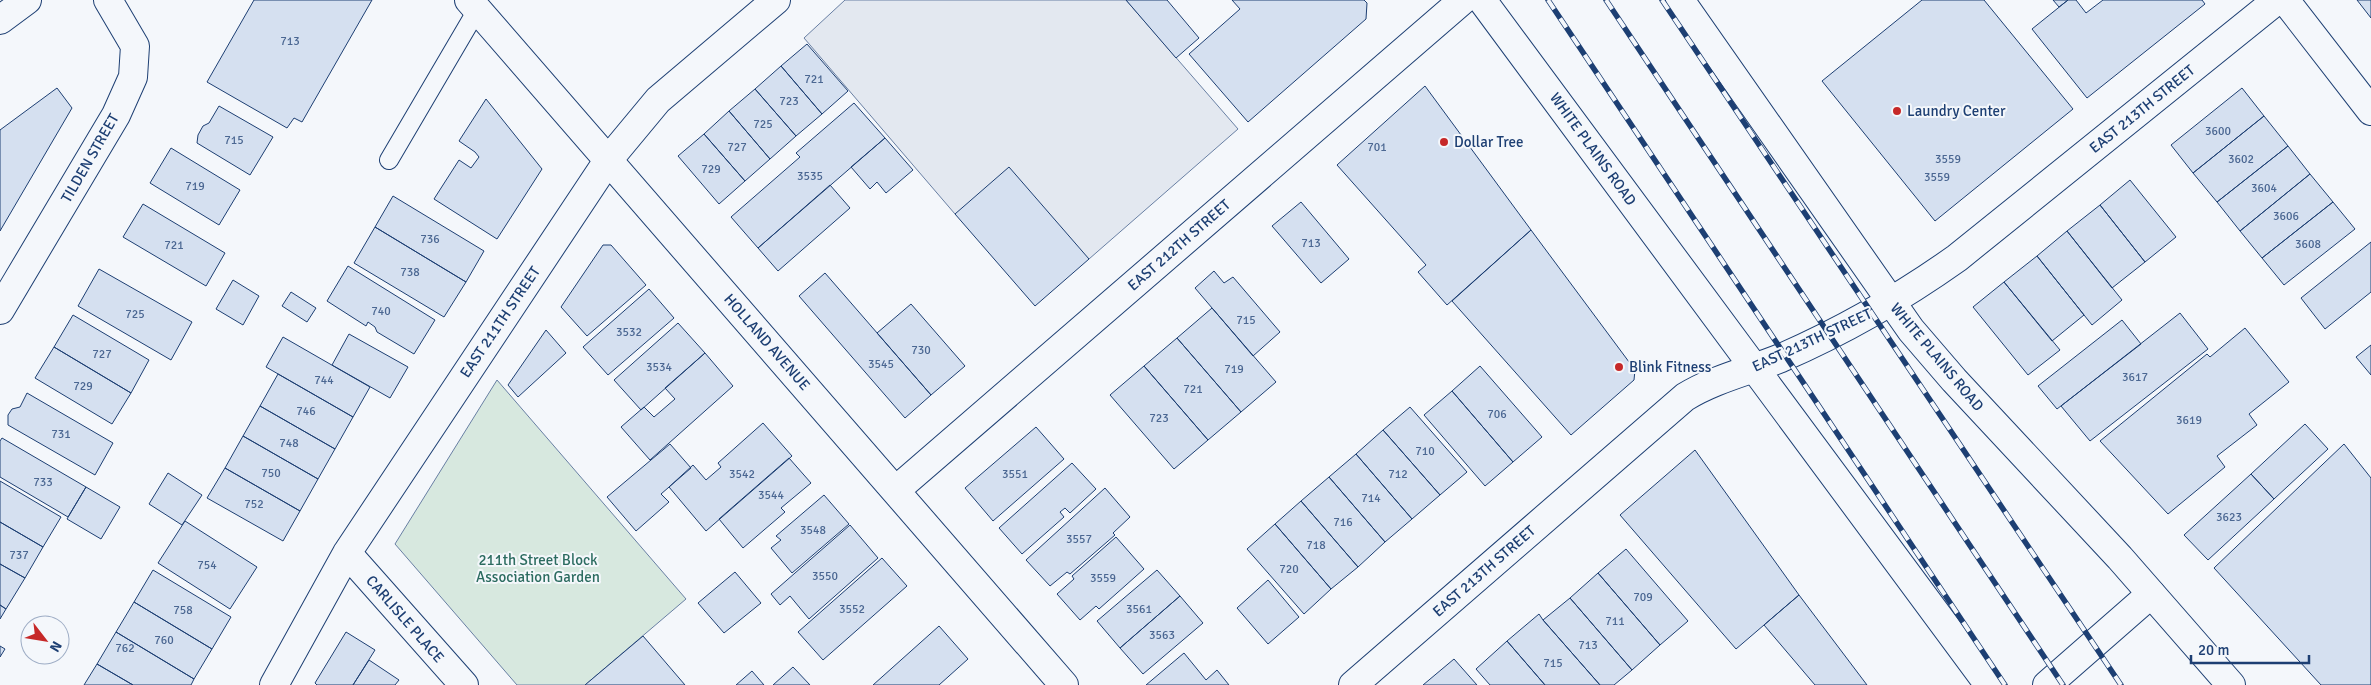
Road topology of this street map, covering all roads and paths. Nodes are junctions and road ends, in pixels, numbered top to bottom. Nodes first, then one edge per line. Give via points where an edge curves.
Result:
1 (27, 0) edge
2 (108, 0) edge
3 (776, 0) edge
4 (1463, 0) edge
5 (1482, 0) edge
6 (1680, 0) edge
7 (2277, 0) edge
8 (2285, 0) edge
9 (473, 5) edge
10 (0, 20) edge
11 (2371, 111) edge
12 (389, 160) dead end
13 (609, 160) junction
14 (1890, 302) junction
15 (0, 310) edge
16 (1754, 368) junction
17 (896, 490) junction
18 (347, 552) junction
19 (2152, 594) junction
20 (274, 685) edge
21 (464, 685) edge
22 (1064, 685) edge
23 (1353, 685) edge
24 (1989, 685) edge
25 (2047, 685) edge
26 (2231, 685) edge

1 - 10 street
2 - 15 street, TILDEN STREET via 135,46 132,77 116,115
3 - 13 street, EAST 211TH STREET via 658,100
4 - 17 street, EAST 212TH STREET
5 - 16 street, WHITE PLAINS ROAD
6 - 14 street, WHITE PLAINS ROAD
7 - 14 street, EAST 213TH STREET via 1957,258
8 - 11 street
9 - 12 lane
9 - 13 street, HOLLAND AVENUE
13 - 17 street, HOLLAND AVENUE
13 - 18 street, EAST 211TH STREET
14 - 16 street, EAST 213TH STREET via 1837,331
14 - 19 street, WHITE PLAINS ROAD via 1954,380
16 - 23 street, EAST 213TH STREET via 1696,390 1675,405
16 - 24 street, WHITE PLAINS ROAD
17 - 22 street, HOLLAND AVENUE
18 - 20 street, EAST 211TH STREET
18 - 21 street, CARLISLE PLACE
19 - 25 street
19 - 26 street, WHITE PLAINS ROAD

